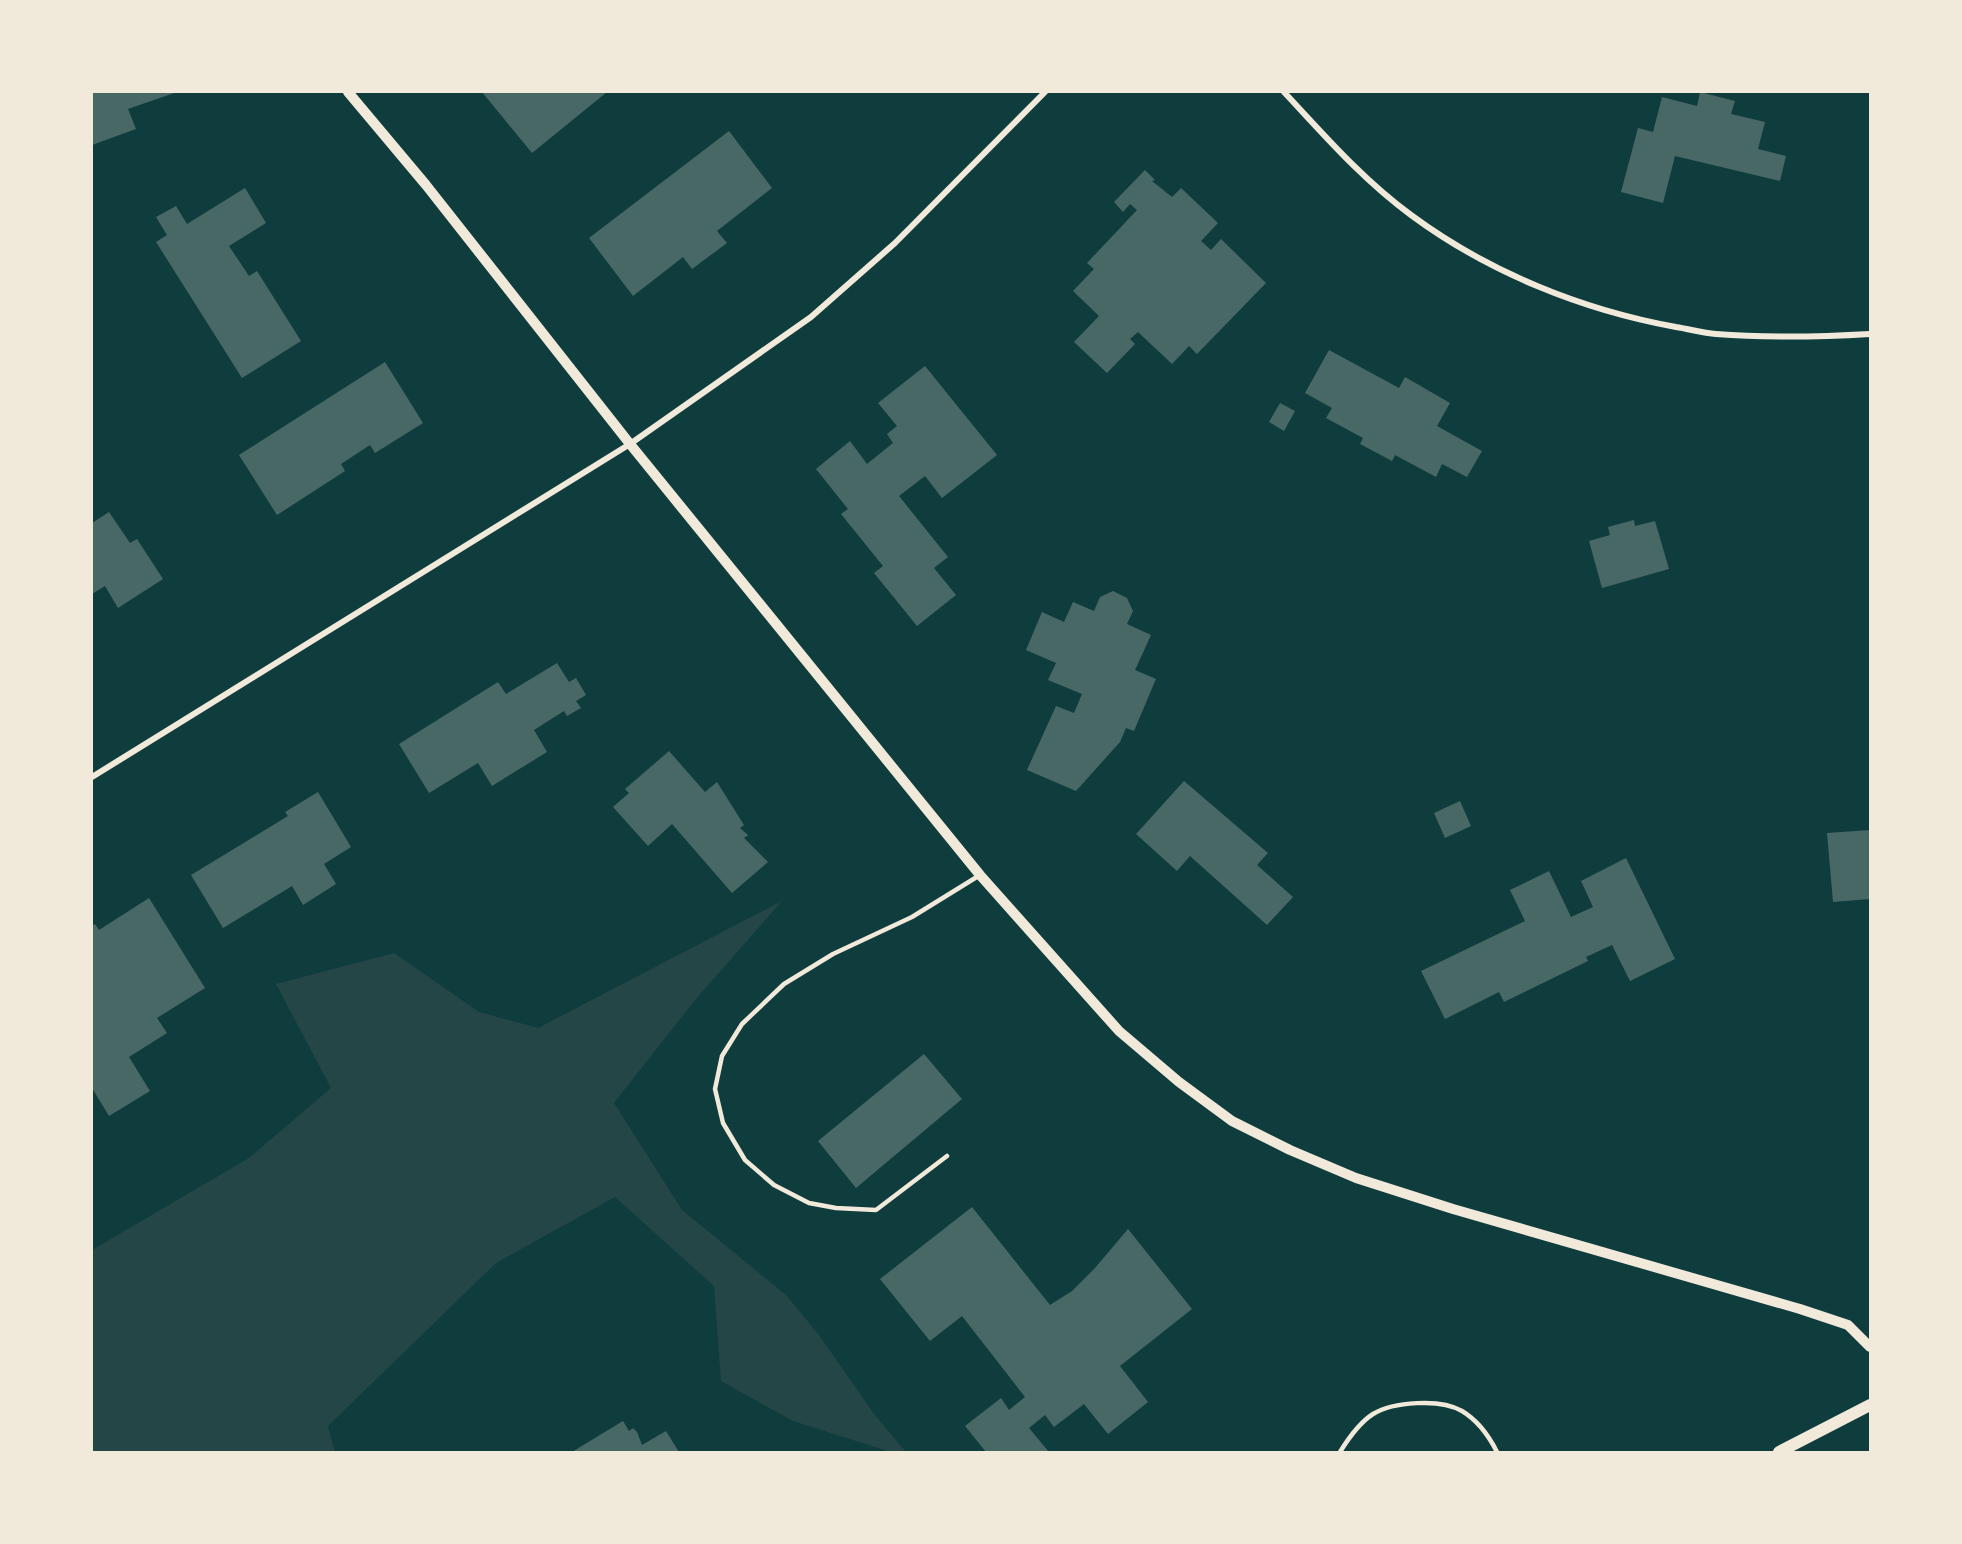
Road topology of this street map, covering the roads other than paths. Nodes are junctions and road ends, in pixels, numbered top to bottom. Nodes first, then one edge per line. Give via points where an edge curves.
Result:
1 (348, 92) edge
2 (1045, 92) edge
3 (1284, 92) edge
4 (1870, 334) edge
5 (630, 444) junction
6 (92, 777) edge
7 (980, 875) junction
8 (947, 1156) dead end
9 (1870, 1347) edge
10 (1870, 1405) edge
11 (1340, 1452) edge
12 (1497, 1452) edge
13 (1779, 1452) edge

1 - 5 street
2 - 5 street via 895,243 811,317
3 - 4 street via 1346,159 1411,215 1481,261 1560,295 1638,320 1714,334 1788,338
5 - 6 street
5 - 7 street
7 - 8 lane via 912,917 833,954 784,984 742,1024 722,1056 715,1089 723,1123 745,1160 774,1185 809,1203 876,1210
7 - 9 street via 1119,1031 1232,1121 1356,1178 1848,1325
10 - 13 main road
11 - 12 lane via 1372,1414 1402,1403 1428,1402 1460,1409 1478,1423

